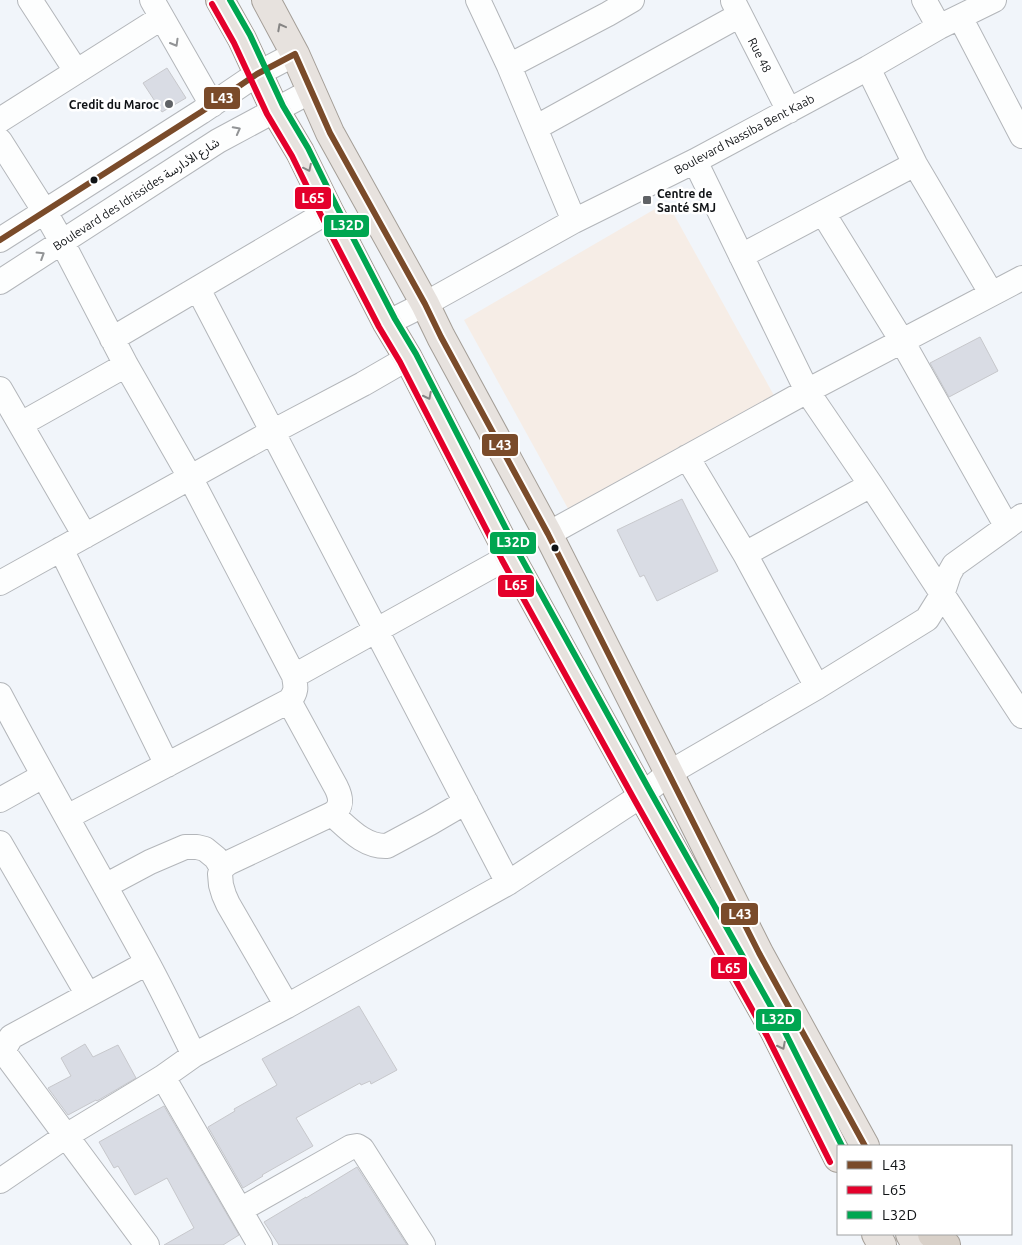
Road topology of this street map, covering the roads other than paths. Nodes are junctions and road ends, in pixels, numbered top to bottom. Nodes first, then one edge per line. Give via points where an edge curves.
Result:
1 (30, 0) edge
2 (220, 0) edge
3 (266, 0) edge
4 (478, 0) edge
5 (632, 0) edge
6 (924, 0) edge
7 (994, 0) edge
8 (605, 7) edge
9 (736, 7) edge
10 (156, 9) edge
11 (949, 22) junction
12 (295, 54) junction
13 (509, 66) junction
14 (868, 68) junction
15 (76, 71) junction
16 (257, 74) junction
17 (311, 91) junction
18 (212, 105) junction
19 (275, 110) junction
20 (789, 111) junction
21 (0, 120) edge
22 (535, 128) junction
23 (1021, 132) edge
24 (0, 141) edge
25 (695, 161) junction
26 (915, 164) junction
27 (329, 211) junction
28 (45, 212) junction
29 (823, 213) junction
30 (574, 221) junction
31 (0, 240) edge
32 (62, 242) junction
33 (741, 256) junction
34 (1022, 278) edge
35 (0, 282) edge
36 (198, 289) junction
37 (991, 293) junction
38 (425, 304) junction
39 (388, 323) junction
40 (112, 339) junction
41 (902, 341) junction
42 (408, 358) junction
43 (126, 366) junction
44 (0, 389) edge
45 (807, 391) junction
46 (21, 424) junction
47 (272, 432) junction
48 (687, 457) junction
49 (190, 477) junction
50 (871, 485) junction
51 (1014, 521) edge
52 (548, 534) junction
53 (85, 536) junction
54 (61, 549) junction
55 (745, 554) junction
56 (510, 556) junction
57 (0, 584) edge
58 (942, 596) junction
59 (377, 630) junction
60 (294, 676) junction
61 (817, 687) junction
62 (0, 695) edge
63 (289, 701) junction
64 (1022, 716) edge
65 (167, 765) junction
66 (669, 773) junction
67 (43, 776) junction
68 (642, 795) junction
69 (0, 800) edge
70 (466, 802) junction
71 (332, 814) junction
72 (67, 817) junction
73 (0, 843) edge
74 (222, 868) junction
75 (508, 883) junction
76 (105, 886) junction
77 (147, 963) junction
78 (88, 995) junction
79 (287, 1006) junction
80 (1, 1049) edge
81 (194, 1055) junction
82 (163, 1077) junction
83 (66, 1136) junction
84 (864, 1145) edge
85 (837, 1156) edge
86 (0, 1181) edge
87 (240, 1210) junction
88 (933, 1235) edge
89 (147, 1245) edge
90 (259, 1245) edge
91 (423, 1245) edge
92 (946, 1245) edge

1 - 15 street
2 - 16 main road
12 -> 3 main road
4 - 13 street
5 - 8 street
6 - 11 street
7 - 11 street, Boulevard Nassiba Bent Kaab
8 - 13 street
9 - 20 street, Rue 48
9 - 22 street
10 - 15 street
10 -> 18 street
11 - 14 street, Boulevard Nassiba Bent Kaab
11 - 23 street
12 - 16 street
12 - 17 main road
13 - 22 street
14 - 20 street, Boulevard Nassiba Bent Kaab
14 - 26 street
15 - 21 street
16 - 18 street
16 - 19 main road
17 - 19 street, Boulevard des Idrissides شارع الأدارسة
17 - 38 main road via 330,133
18 - 28 street
19 -> 27 main road
32 -> 19 street, Boulevard des Idrissides شارع الأدارسة via 218,141
20 - 25 street, Boulevard Nassiba Bent Kaab
22 - 30 street
24 - 28 street
25 - 30 street, Boulevard Nassiba Bent Kaab
25 - 33 street
26 - 29 street
26 - 37 street
27 - 36 street
27 - 39 main road
28 - 31 street
28 - 32 street
29 - 33 street
29 - 41 street
30 - 38 street, Boulevard Nassiba Bent Kaab
35 -> 32 street, Boulevard des Idrissides شارع الأدارسة
32 - 40 street
33 - 45 street
34 - 37 street
36 - 40 street
36 - 47 street
37 - 41 street
38 - 39 street, Boulevard Nassiba Bent Kaab
38 - 52 main road
39 - 42 main road
40 - 43 street
41 - 45 street
41 - 51 street
42 - 47 street
42 -> 56 main road
43 - 46 street
43 - 49 street
44 - 46 street
45 - 48 street
45 - 50 street
46 - 53 street
47 - 49 street
47 - 59 street
48 - 52 street
48 - 55 street
49 - 53 street
49 - 60 street
50 - 55 street
50 - 58 street
51 - 58 street via 954,565
52 - 66 main road
53 - 54 street
54 - 57 street
54 - 65 street
55 - 61 street
56 - 59 street
56 - 68 main road
58 - 61 street via 927,619
58 - 64 street
59 - 60 street
59 - 70 street
60 - 63 street via 296,692
61 - 66 street
62 - 67 street
63 - 65 street
63 - 71 street via 340,796 340,804
65 - 72 street
66 - 68 street
66 - 84 main road via 759,953
67 - 69 street
67 - 72 street
68 - 75 street
68 -> 85 main road via 775,1032
70 - 71 street via 387,846 363,840
70 - 75 street
71 - 74 street
72 - 76 street
73 - 78 street
74 - 76 street via 206,849 185,848
74 - 79 street via 221,885 228,904
75 - 79 street
76 - 77 street
77 - 78 street
77 - 81 street
78 - 80 street via 11,1037
79 - 81 street
80 - 83 street
81 - 82 street
82 - 83 street
82 - 87 street
83 - 86 street
83 - 89 street
87 - 90 street
87 - 91 street via 356,1146 362,1149
88 - 92 highway

